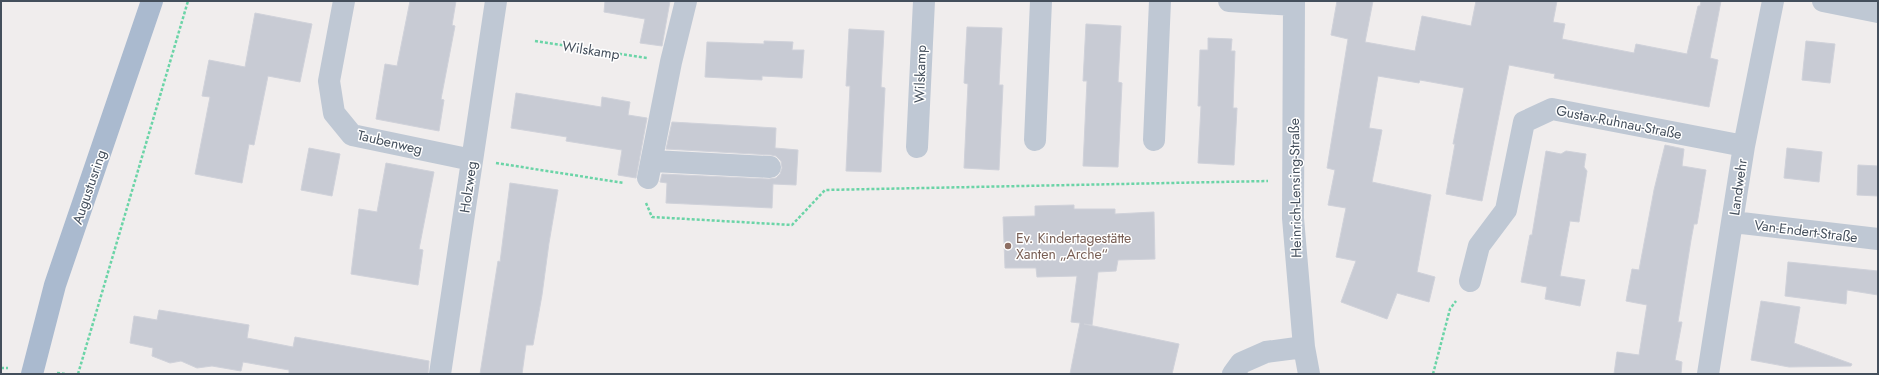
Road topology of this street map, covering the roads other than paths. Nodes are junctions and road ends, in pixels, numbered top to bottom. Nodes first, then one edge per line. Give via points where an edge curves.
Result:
1 (152, 1) edge
2 (344, 1) edge
3 (496, 1) edge
4 (686, 1) edge
5 (924, 1) edge
6 (1041, 1) edge
7 (1160, 1) edge
8 (1229, 1) edge
9 (1774, 1) edge
10 (1823, 1) edge
11 (1294, 3) edge
12 (1878, 12) edge
13 (1035, 140) dead end
14 (1154, 140) dead end
15 (1744, 146) junction
16 (917, 147) dead end
17 (472, 160) junction
18 (770, 167) dead end
19 (1733, 222) junction
20 (1878, 240) edge
21 (1470, 281) road end
22 (1304, 347) junction
23 (32, 374) edge
24 (440, 374) edge
25 (1233, 374) edge
26 (1309, 374) edge
27 (1708, 374) edge

1 - 23 main road, Augustusring via 55,285
2 - 17 street, Taubenweg via 329,81 334,112 352,134
3 - 17 street, Holzweg
4 - 18 street via 646,175
5 - 16 street, Wilskamp
6 - 13 street
7 - 14 street
8 - 11 street
9 - 15 street, Landwehr
10 - 12 street
11 - 22 street, Heinrich-Lensing-Straße via 1293,218
15 - 19 street, Landwehr
15 - 21 street, Gustav-Ruhnau-Straße via 1552,108 1531,118 1524,122 1506,210 1479,246
17 - 24 street, Holzweg
19 - 20 street, Van-Endert-Straße
19 - 27 street, Landwehr
22 - 25 street via 1266,352 1241,363
22 - 26 street, Heinrich-Lensing-Straße

